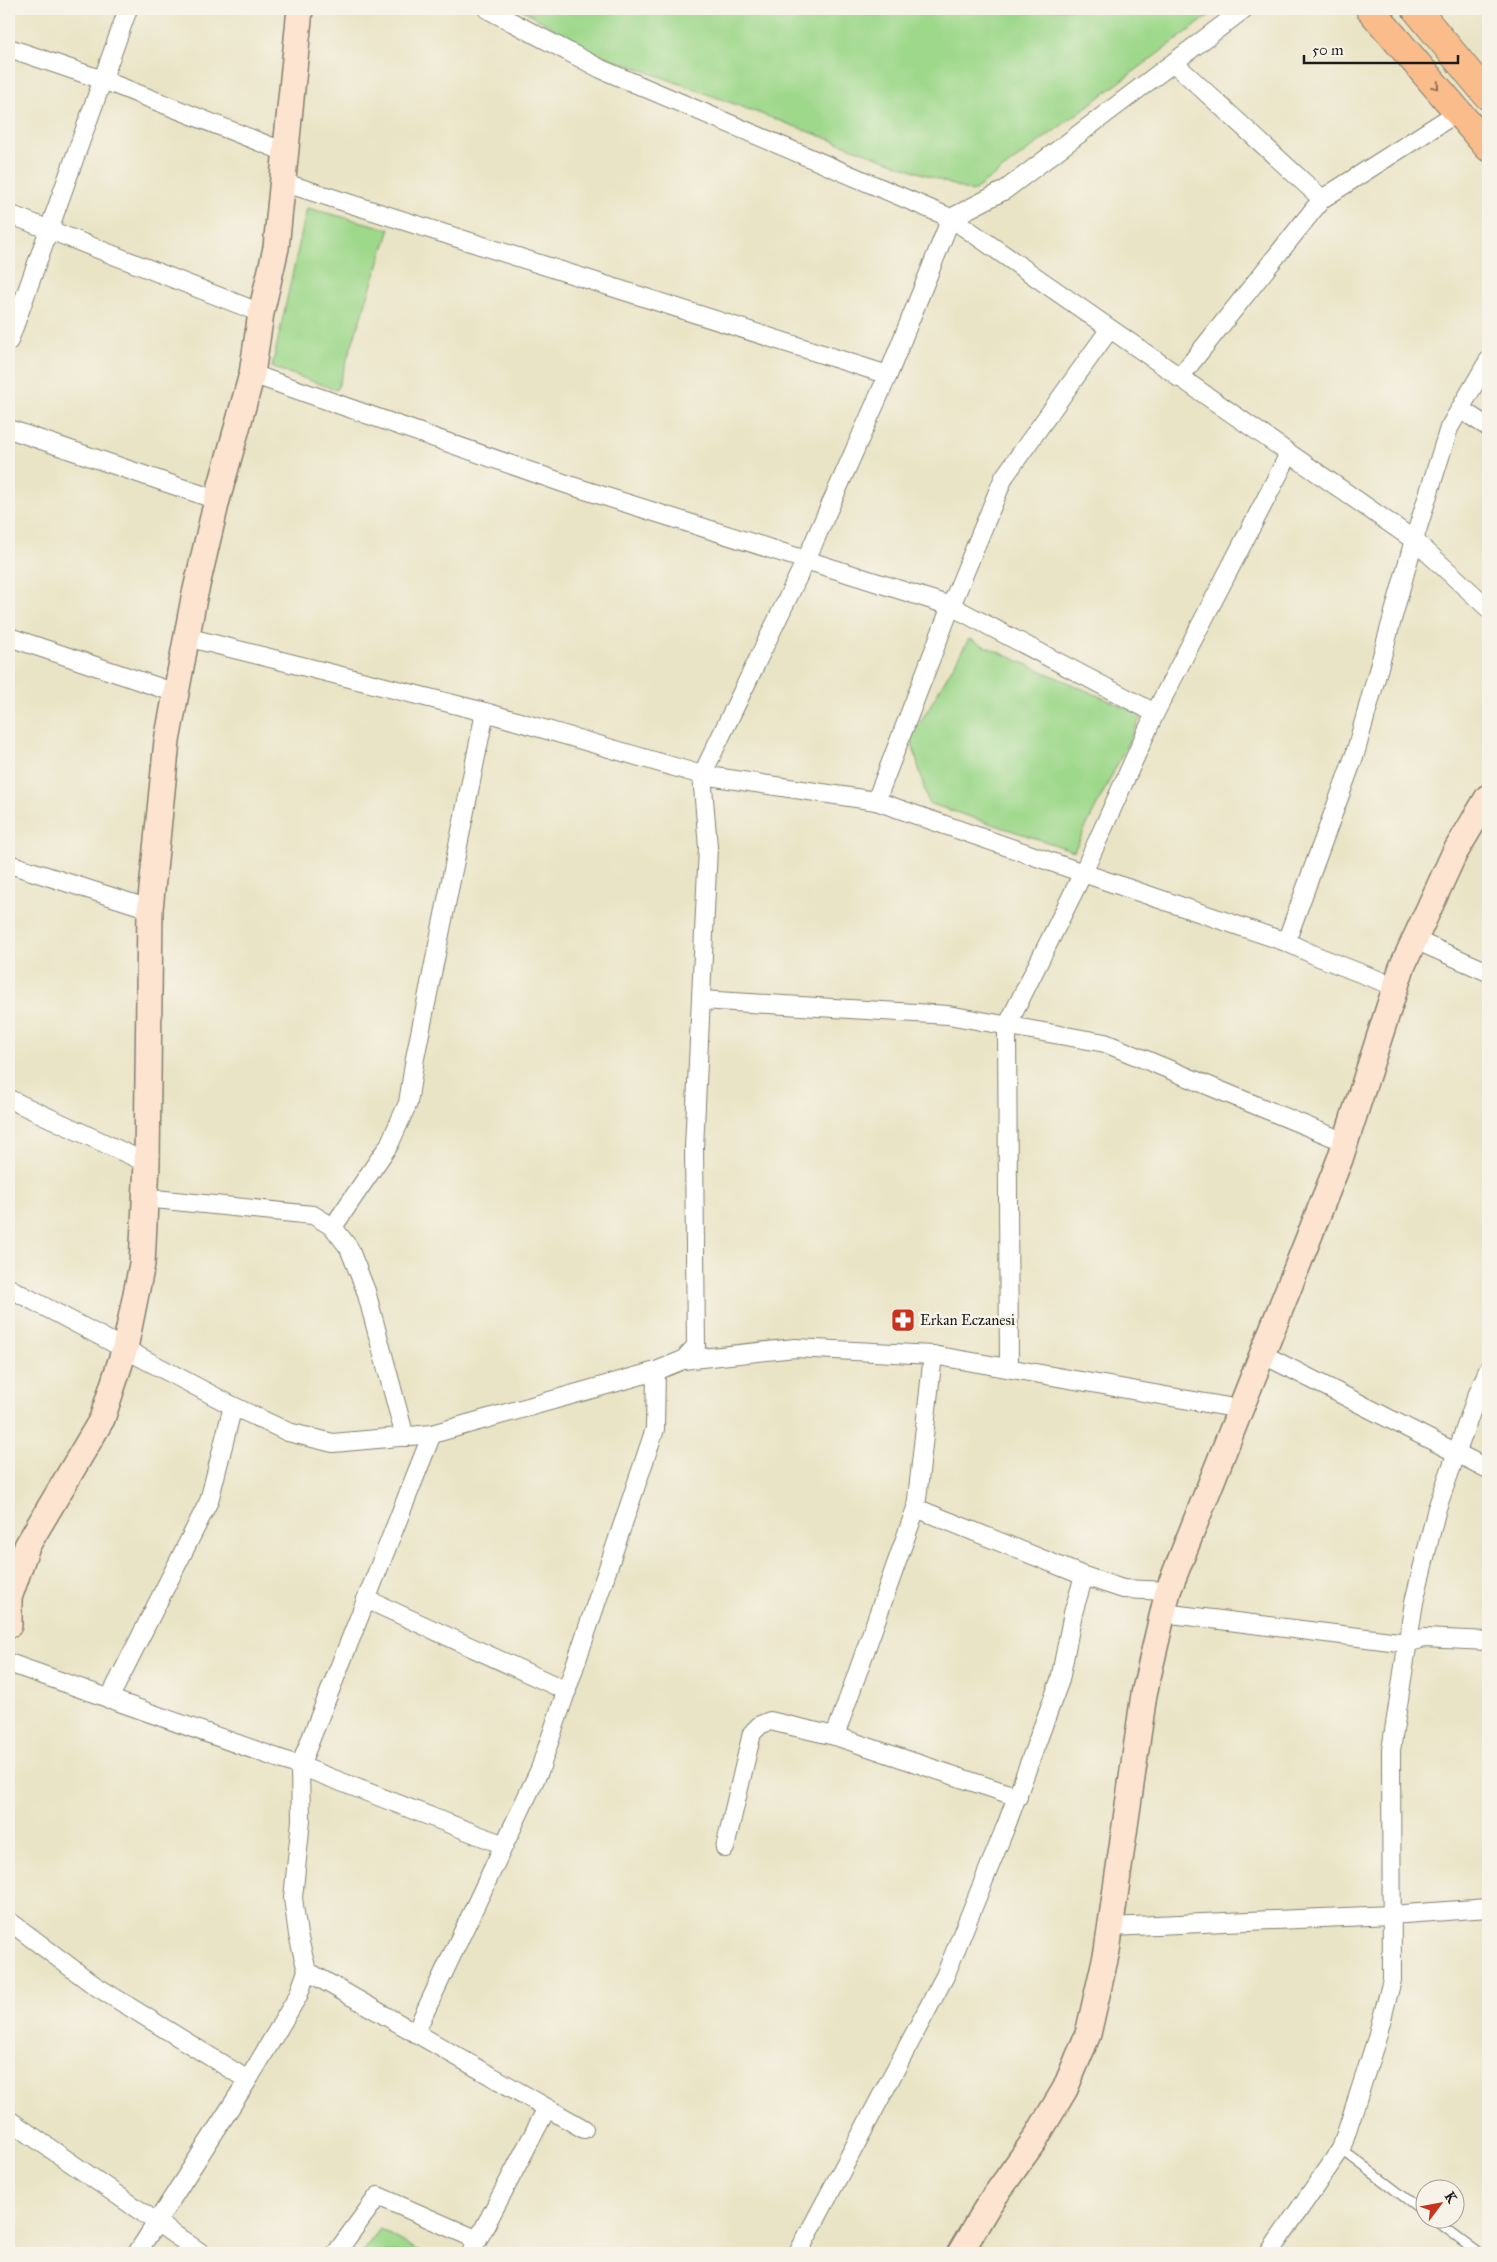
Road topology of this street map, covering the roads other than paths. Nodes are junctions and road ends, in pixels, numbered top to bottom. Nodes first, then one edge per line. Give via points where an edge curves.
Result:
1 (128, 9) edge
2 (300, 9) edge
3 (487, 9) edge
4 (1244, 9) edge
5 (1370, 9) edge
6 (1416, 9) edge
7 (9, 48) edge
8 (1174, 63) junction
9 (103, 80) junction
10 (1488, 96) edge
11 (1458, 112) junction
12 (1488, 147) edge
13 (285, 152) junction
14 (282, 182) junction
15 (1322, 199) junction
16 (9, 214) edge
17 (951, 218) junction
18 (50, 229) junction
19 (261, 313) junction
20 (1109, 330) junction
21 (9, 341) edge
22 (1488, 361) edge
23 (252, 374) junction
24 (888, 375) junction
25 (1179, 378) junction
26 (1460, 409) junction
27 (1488, 427) edge
28 (9, 429) edge
29 (1289, 454) junction
30 (217, 500) junction
31 (1414, 540) junction
32 (806, 560) junction
33 (951, 606) junction
34 (1488, 608) edge
35 (9, 637) edge
36 (186, 637) junction
37 (176, 693) junction
38 (485, 712) junction
39 (1155, 713) junction
40 (702, 775) junction
41 (1488, 797) edge
42 (876, 801) junction
43 (9, 864) edge
44 (1083, 873) junction
45 (150, 909) junction
46 (1415, 940) junction
47 (1286, 942) junction
48 (1488, 972) edge
49 (1396, 987) junction
50 (701, 1000) junction
51 (1007, 1026) junction
52 (9, 1099) edge
53 (1345, 1142) junction
54 (147, 1163) junction
55 (145, 1198) junction
56 (333, 1227) junction
57 (9, 1288) edge
58 (125, 1348) junction
59 (1262, 1354) junction
60 (933, 1355) junction
61 (683, 1360) junction
62 (1009, 1368) junction
63 (1488, 1370) edge
64 (656, 1371) junction
65 (234, 1406) junction
66 (1240, 1409) junction
67 (432, 1434) junction
68 (405, 1437) junction
69 (1457, 1453) junction
70 (1488, 1469) edge
71 (916, 1508) junction
72 (1084, 1576) junction
73 (366, 1599) junction
74 (1166, 1602) junction
75 (9, 1625) edge
76 (1488, 1641) edge
77 (1407, 1644) junction
78 (9, 1663) edge
79 (567, 1691) junction
80 (109, 1699) junction
81 (835, 1736) junction
82 (300, 1766) junction
83 (1018, 1797) junction
84 (504, 1845) junction
85 (725, 1848) dead end
86 (1488, 1908) edge
87 (1391, 1915) junction
88 (9, 1921) edge
89 (1110, 1927) junction
90 (307, 1971) junction
91 (415, 2033) junction
92 (248, 2080) junction
93 (547, 2108) junction
94 (9, 2120) edge
95 (584, 2129) dead end
96 (1341, 2149) junction
97 (1414, 2204) edge
98 (157, 2222) junction
99 (1448, 2230) edge
100 (475, 2247) edge
101 (137, 2253) edge
102 (201, 2253) edge
103 (336, 2253) edge
104 (798, 2253) edge
105 (960, 2253) edge
106 (1269, 2253) edge
107 (1479, 2253) edge

1 - 9 street
2 - 13 street
3 - 17 street via 601,69
4 - 8 street
5 -> 11 main road
6 - 10 main road
7 - 9 street
8 - 15 street
8 - 17 street via 1005,190
9 - 13 street
9 - 18 street
11 - 12 main road
11 - 15 street
13 - 14 street
14 - 19 street via 276,248
14 - 24 street
15 - 25 street
16 - 18 street
17 - 20 street
17 - 24 street
18 - 19 street
18 - 21 street
19 - 23 street
20 - 25 street
20 - 33 street via 1004,477
22 - 26 street
23 - 30 street
23 - 32 street via 569,485
24 - 32 street
25 - 29 street
26 - 27 street
26 - 31 street via 1449,428
28 - 30 street
29 - 31 street
29 - 39 street
30 - 36 street
31 - 34 street
31 - 47 street via 1355,754
32 - 33 street
32 - 40 street
33 - 39 street
33 - 42 street
35 - 37 street
36 - 37 street
36 - 38 street
37 - 45 street via 167,741
38 - 40 street
38 - 56 street via 408,1103 389,1145
39 - 44 street
40 - 42 street
40 - 50 street via 708,847
41 - 46 street via 1454,854
42 - 44 street
43 - 45 street
44 - 47 street
44 - 51 street
45 - 54 street
46 - 48 street
46 - 49 street
47 - 49 street
49 - 53 street
50 - 51 street via 948,1015
50 - 61 street via 694,1148 696,1346
51 - 53 street via 1105,1043
51 - 62 street
52 - 54 street
53 - 59 street
54 - 55 street
55 - 56 street via 313,1214
55 - 58 street via 142,1264
56 - 68 street via 349,1248 366,1291
57 - 58 street
58 - 65 street
58 - 75 street via 102,1419 27,1546 10,1598
59 - 66 street
59 - 69 street
60 - 61 street via 795,1348
60 - 62 street
60 - 71 street
61 - 64 street
62 - 66 street
63 - 69 street
64 - 67 street
64 - 79 street via 655,1429
65 - 68 street via 288,1432 332,1443
65 - 80 street via 209,1501
66 - 74 street
67 - 68 street
67 - 73 street
69 - 70 street
69 - 77 street via 1438,1508 1414,1602
71 - 72 street
71 - 81 street
72 - 74 street
72 - 83 street via 1060,1680
73 - 79 street
73 - 82 street
74 - 77 street
74 - 89 street via 1144,1694
76 - 77 street via 1424,1638
77 - 87 street via 1390,1750
78 - 80 street
79 - 84 street via 540,1769
80 - 82 street
81 - 83 street
81 - 85 street via 770,1720 756,1728 752,1733
82 - 84 street
82 - 90 street via 301,1820 292,1898
83 - 104 street via 945,1976
84 - 91 street
86 - 87 street
87 - 89 street
87 - 96 street via 1392,1980 1376,2042
88 - 92 street via 94,1986
89 - 105 street via 1088,2034 1065,2089
90 - 91 street
90 - 92 street via 298,1996
91 - 93 street
92 - 98 street
93 - 95 street
93 - 100 street
94 - 98 street
96 - 97 lane
96 - 106 street
98 - 101 street
98 - 102 street
99 - 107 lane
100 - 103 street via 378,2196

